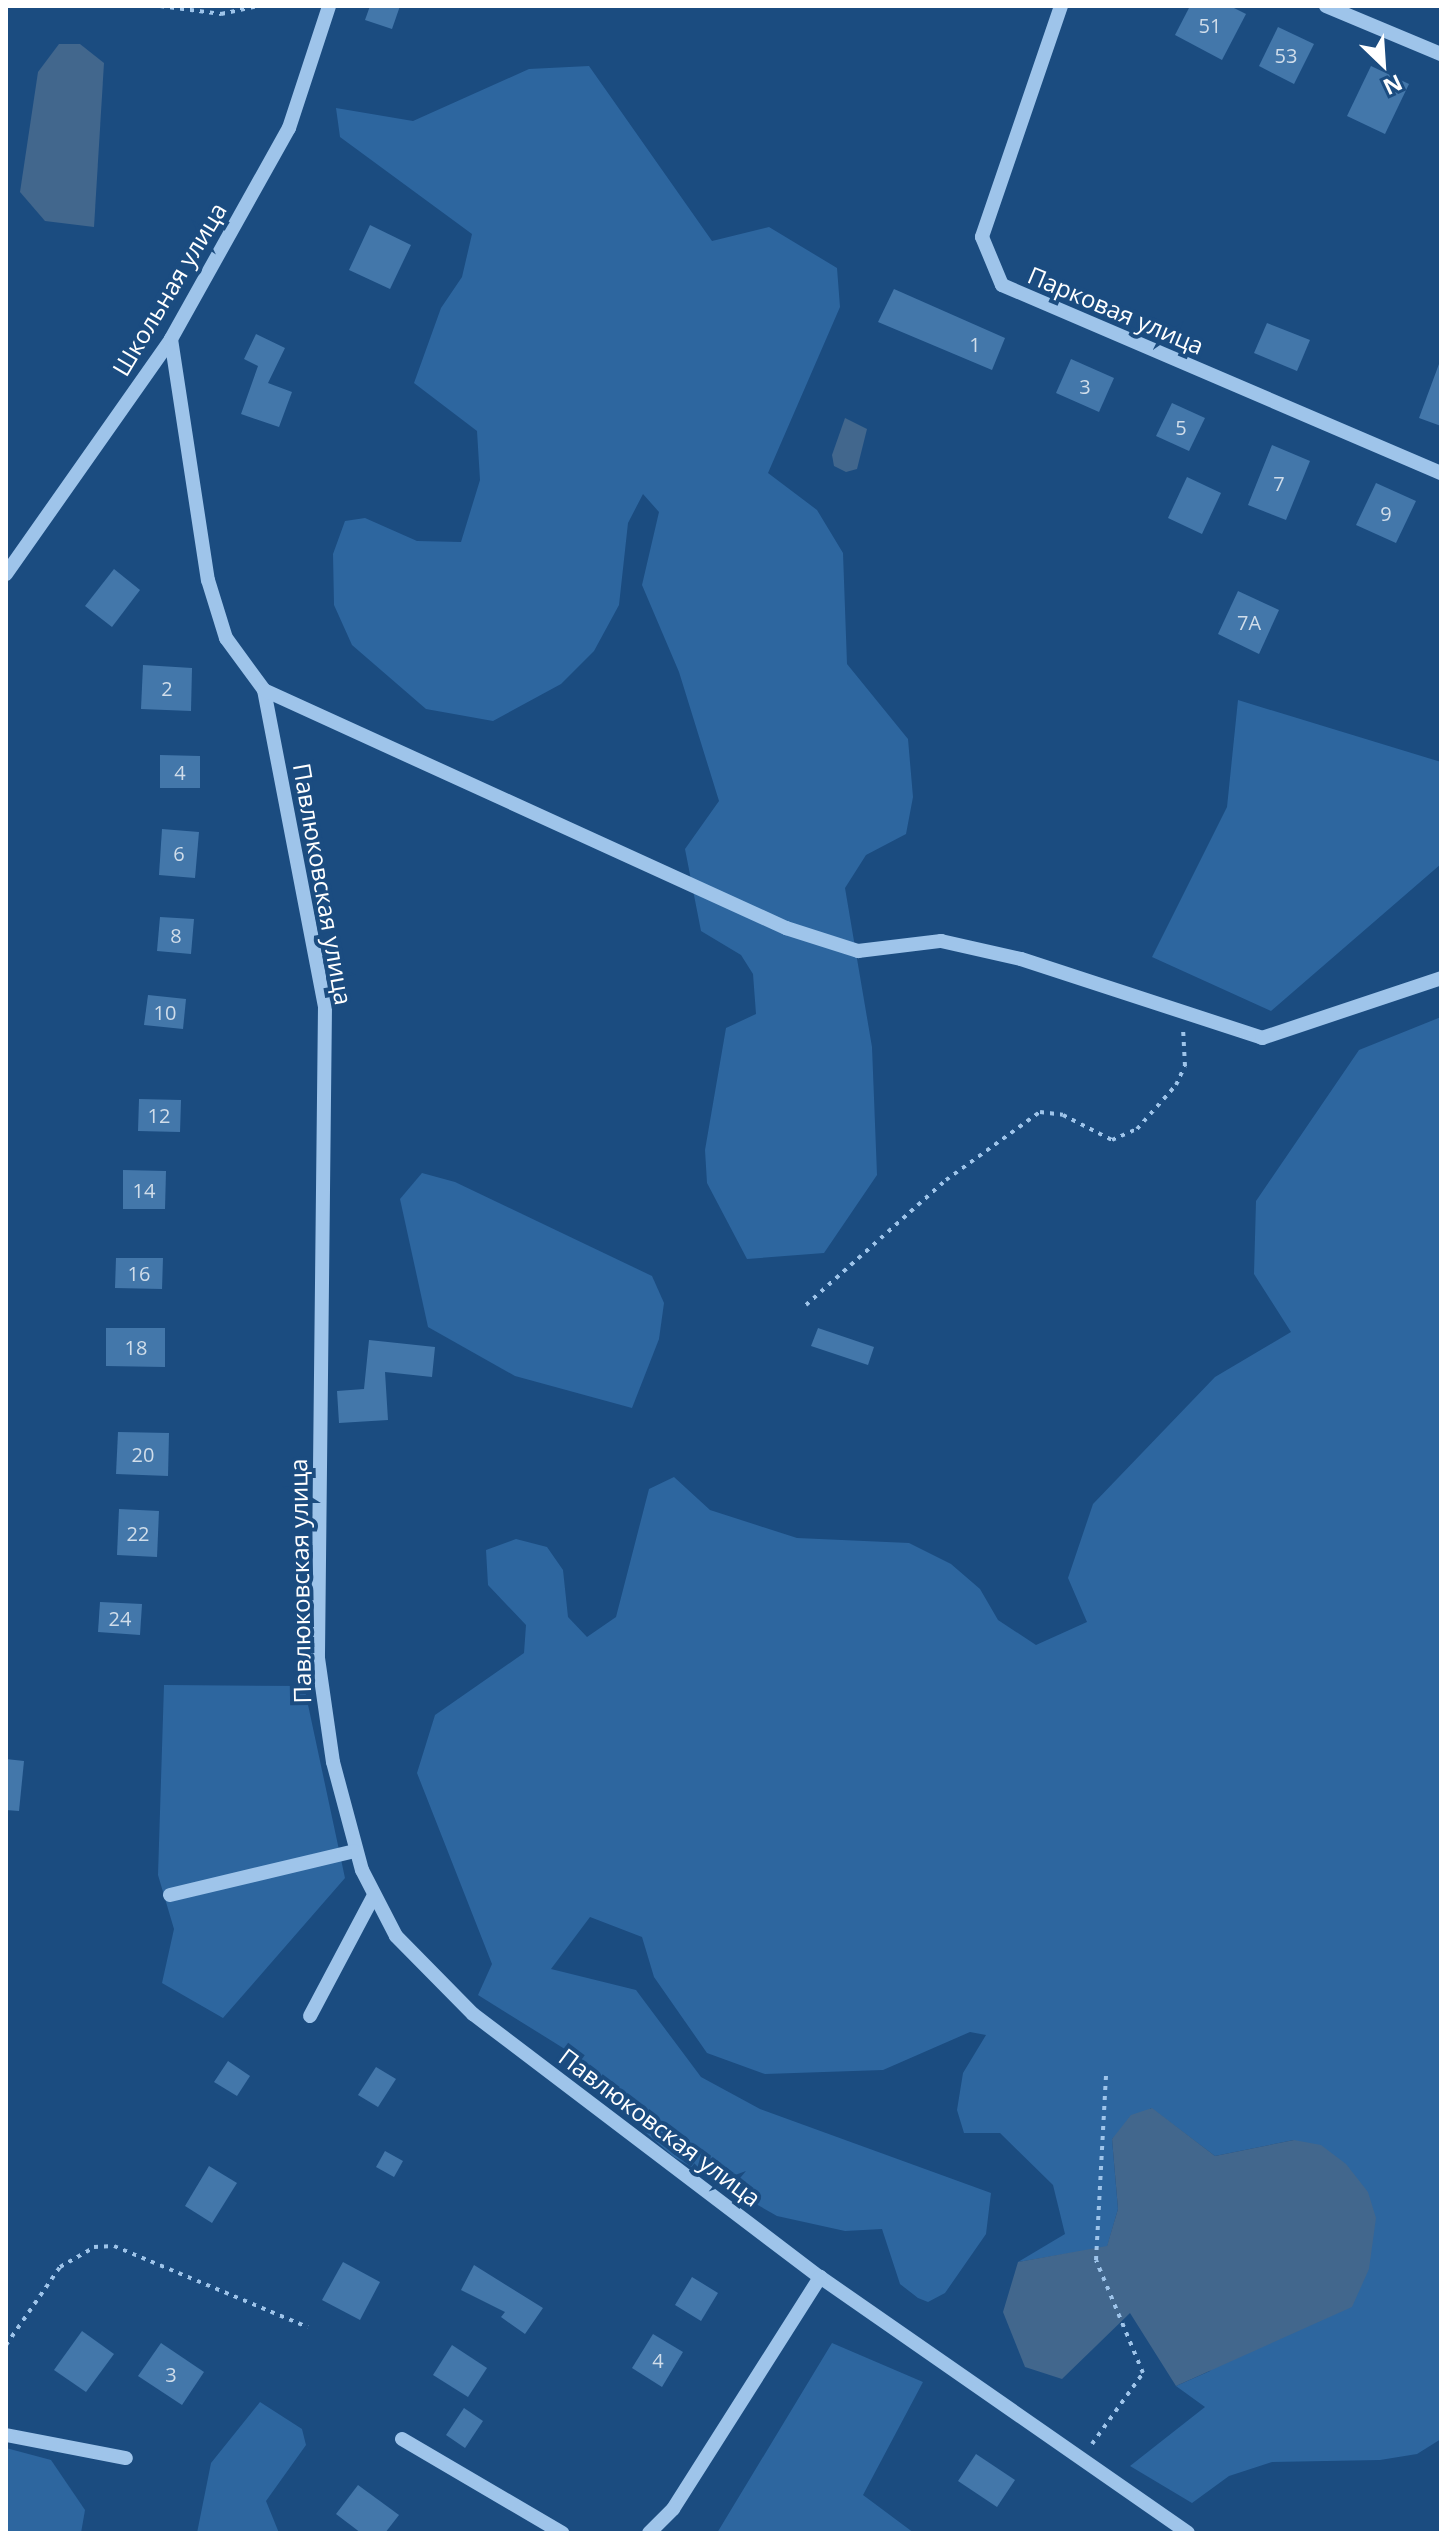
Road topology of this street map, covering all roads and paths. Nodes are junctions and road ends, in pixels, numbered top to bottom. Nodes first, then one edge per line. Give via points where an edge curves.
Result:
1 (160, 6) edge
2 (260, 6) edge
3 (329, 6) edge
4 (1061, 6) edge
5 (1326, 6) edge
6 (1441, 54) edge
7 (171, 339) junction
8 (1441, 473) edge
9 (6, 574) edge
10 (264, 690) junction
11 (1441, 978) edge
12 (1182, 1011) junction
13 (806, 1305) dead end
14 (354, 1851) junction
15 (170, 1895) dead end
16 (374, 1895) junction
17 (310, 2016) dead end
18 (1106, 2074) dead end
19 (820, 2277) junction
20 (308, 2327) dead end
21 (6, 2345) edge
22 (6, 2435) edge
23 (402, 2439) dead end
24 (126, 2458) dead end
25 (1082, 2459) junction
26 (562, 2533) edge
27 (649, 2533) edge
28 (1188, 2533) edge

1 - 2 path via 221,14
3 - 7 street, Школьная улица via 289,128
4 - 8 street, Парковая улица via 982,237 1002,285
5 - 6 street
7 - 9 street, Школьная улица
7 - 10 street, Павлюковская улица via 214,602 226,638
10 - 12 street via 786,928 858,951 941,941
10 - 14 street, Павлюковская улица via 325,1006 318,1658
11 - 12 street via 1262,1038
12 - 13 path via 1185,1066 1162,1109 1137,1129 1112,1140 1063,1115 1040,1112 946,1180
14 - 15 street
14 - 16 street, Павлюковская улица
16 - 17 street
16 - 19 street, Павлюковская улица via 396,1936 455,1999
18 - 25 path via 1096,2260 1143,2373
19 - 25 street, Павлюковская улица
19 - 27 street via 673,2509
20 - 21 path via 114,2246 94,2247 60,2267
22 - 24 street
23 - 26 street
25 - 28 street, Павлюковская улица

